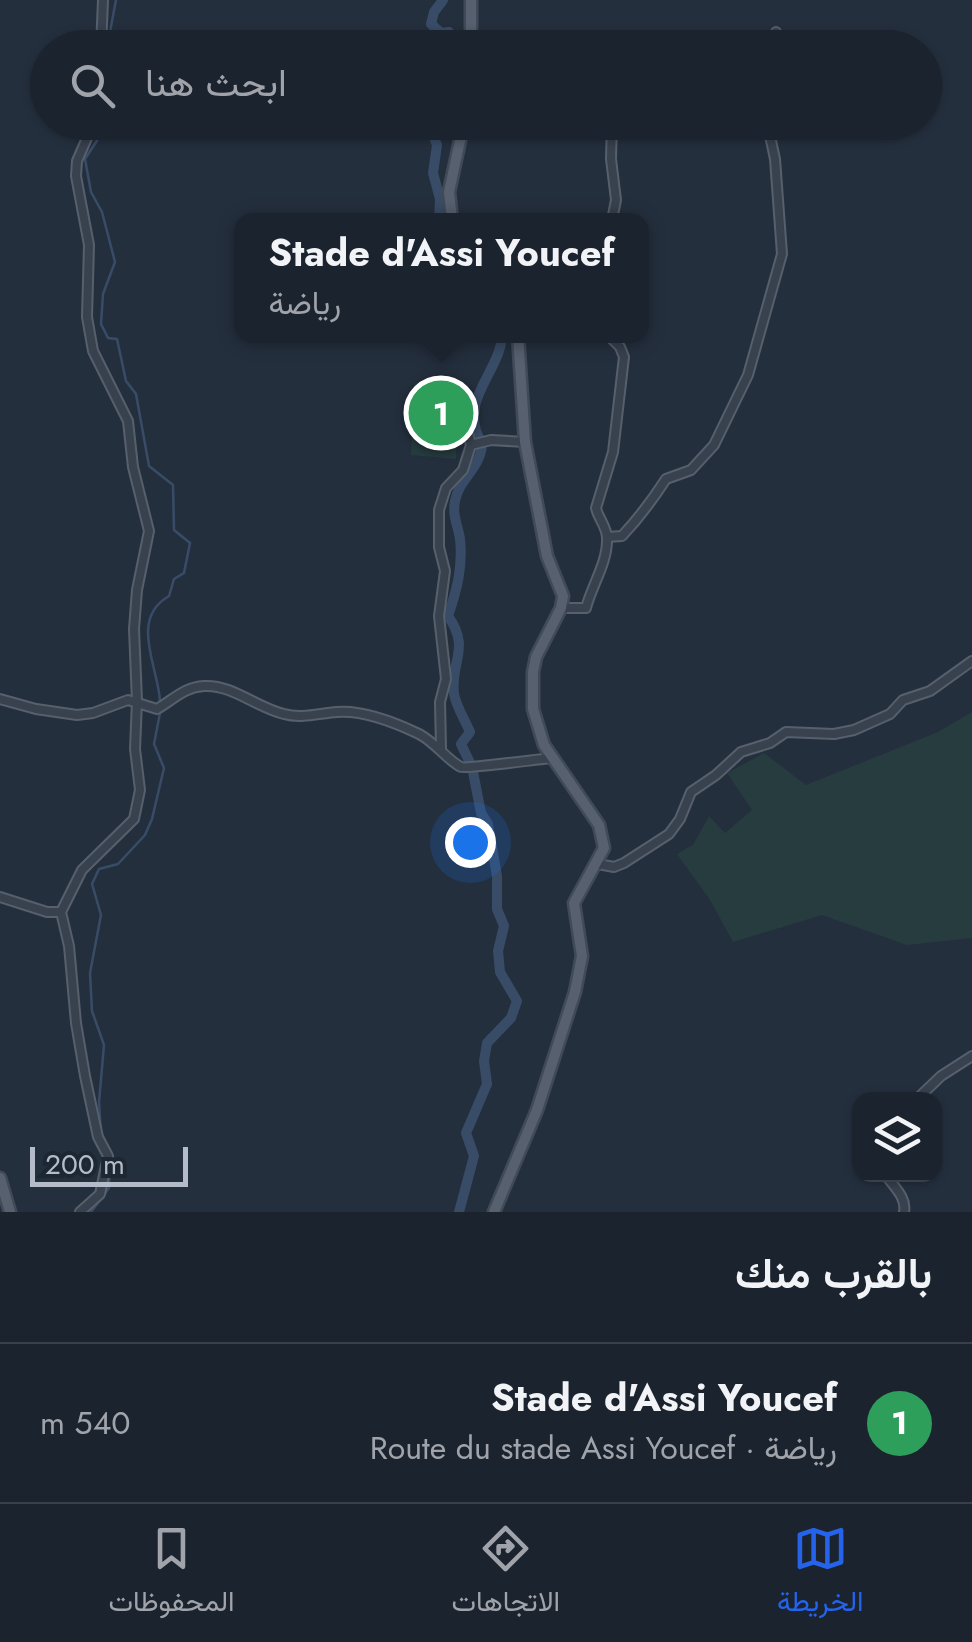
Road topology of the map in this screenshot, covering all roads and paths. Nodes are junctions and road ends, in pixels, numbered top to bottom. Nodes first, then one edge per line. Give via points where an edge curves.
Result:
1 (103, 0) edge
2 (471, 0) edge
3 (102, 30) edge
4 (471, 30) edge
5 (86, 140) edge
6 (460, 140) edge
7 (612, 140) edge
8 (771, 140) edge
9 (451, 213) edge
10 (613, 213) edge
11 (518, 343) edge
12 (617, 343) edge
13 (462, 412) dead end
14 (525, 442) junction
15 (470, 445) junction
16 (607, 537) junction
17 (561, 608) junction
18 (972, 661) edge
19 (0, 700) edge
20 (137, 702) junction
21 (441, 748) junction
22 (552, 758) junction
23 (598, 864) junction
24 (0, 896) edge
25 (61, 912) junction
26 (972, 1056) edge
27 (924, 1092) edge
28 (0, 1178) edge
29 (892, 1182) edge
30 (10, 1212) edge
31 (80, 1212) edge
32 (494, 1212) edge
33 (904, 1212) edge

1 - 3 street
2 - 4 main road
5 - 20 street via 76,176 89,244 87,317 93,351 128,420 148,517 134,629
6 - 9 main road
7 - 10 street
8 - 16 street via 782,254 748,375 714,445 691,470 666,479 622,536
11 - 14 main road
12 - 16 street via 624,358 613,452 596,501
13 - 15 street
14 - 15 street
14 - 17 main road
15 - 21 street via 438,510 446,678
16 - 17 street via 586,608
17 - 22 main road via 533,672 533,709
18 - 23 street via 854,730 786,732 740,752 691,792 669,834 624,863
19 - 20 street via 76,714
20 - 21 street via 157,709 178,694 210,686 285,715 359,714
20 - 25 street via 140,790 134,819 82,870
21 - 22 street via 467,768
22 - 23 main road via 602,834
23 - 32 main road via 574,903 582,956 578,982 537,1110
24 - 25 street
25 - 31 street via 85,1076 108,1156 100,1194
26 - 27 street
28 - 30 main road
29 - 33 street

